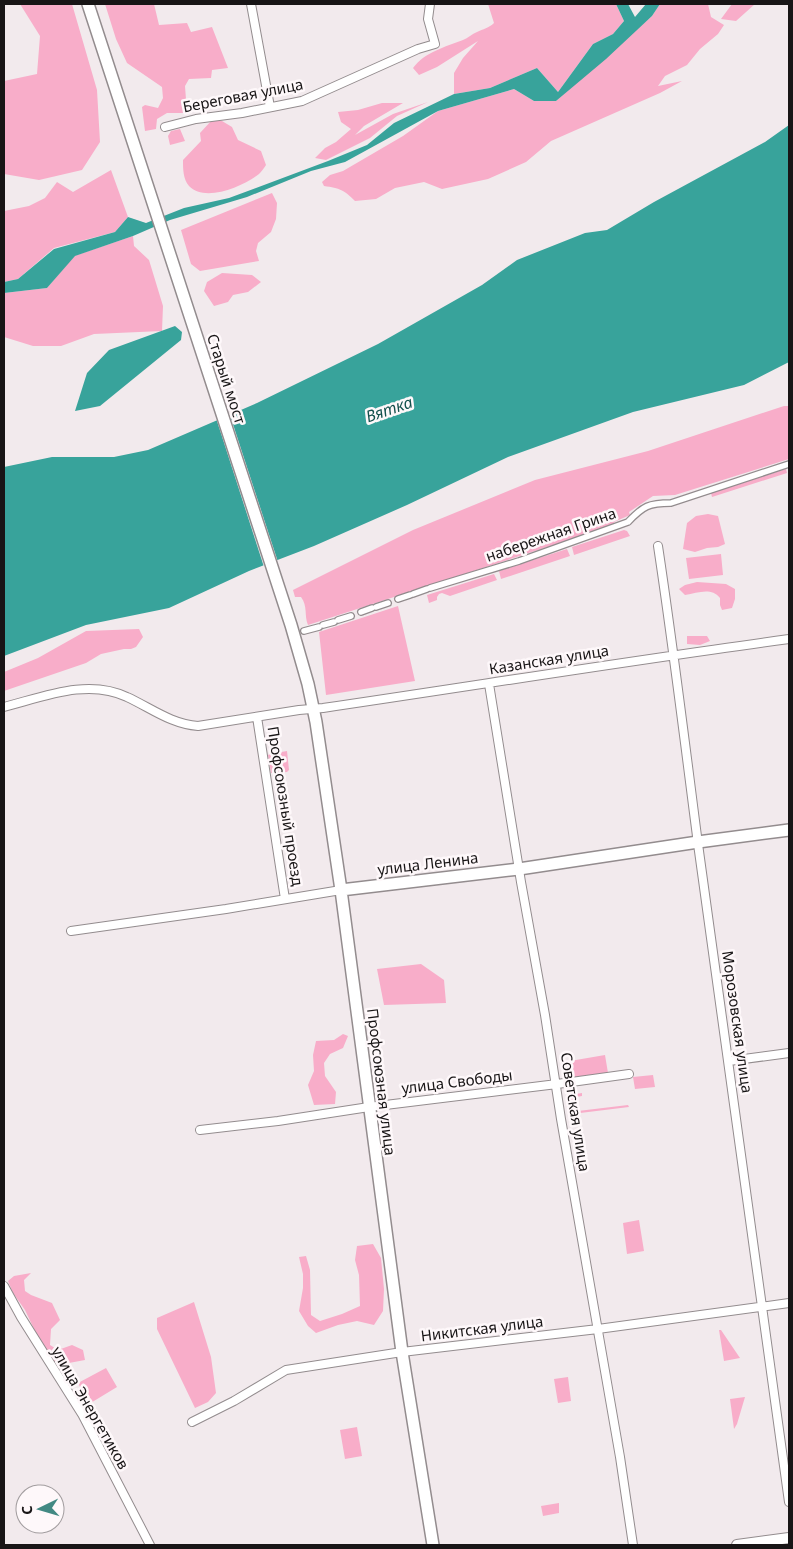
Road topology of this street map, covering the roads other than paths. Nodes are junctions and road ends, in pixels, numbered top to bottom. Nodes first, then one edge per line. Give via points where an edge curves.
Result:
1 (88, 4) edge
2 (251, 4) edge
3 (430, 4) edge
4 (270, 107) junction
5 (165, 126) dead end
6 (789, 464) edge
7 (658, 546) dead end
8 (398, 599) dead end
9 (388, 603) dead end
10 (361, 612) dead end
11 (351, 616) dead end
12 (291, 625) joint
13 (304, 631) dead end
14 (789, 639) edge
15 (675, 655) junction
16 (489, 684) junction
17 (4, 707) edge
18 (313, 708) junction
19 (257, 717) junction
20 (789, 830) edge
21 (698, 842) junction
22 (519, 869) junction
23 (341, 890) junction
24 (285, 899) junction
25 (71, 931) dead end
26 (789, 1053) edge
27 (729, 1061) junction
28 (630, 1074) dead end
29 (557, 1084) junction
30 (369, 1107) junction
31 (200, 1130) dead end
32 (4, 1286) edge
33 (789, 1303) edge
34 (763, 1306) junction
35 (598, 1329) junction
36 (402, 1352) junction
37 (192, 1422) dead end
38 (789, 1502) edge
39 (789, 1538) edge
40 (150, 1545) edge
41 (433, 1545) edge
42 (633, 1545) edge
43 (737, 1545) edge

1 - 12 main road, Старый мост
2 - 4 street
3 - 4 street, Береговая улица via 428,19 435,44 302,101
4 - 5 street, Береговая улица
6 - 8 street, набережная Грина via 671,503 652,504 640,509 628,522
7 - 15 street, Морозовская улица
9 - 10 street
11 - 13 street
12 - 18 main road, Профсоюзная улица
14 - 15 street, Казанская улица
15 - 16 street, Казанская улица
15 - 21 street, Морозовская улица
16 - 18 street, Казанская улица
16 - 22 street, Советская улица
17 - 19 street, Казанская улица via 59,692 91,689 124,696 182,724 198,726
18 - 19 street, Казанская улица
18 - 23 main road, Профсоюзная улица
19 - 24 street, Профсоюзный проезд
20 - 21 main road, улица Ленина
21 - 22 main road, улица Ленина
21 - 27 street, Морозовская улица
22 - 23 main road, улица Ленина
22 - 29 street, Советская улица
23 - 24 street, улица Ленина
23 - 30 main road, Профсоюзная улица
24 - 25 street, улица Ленина
26 - 27 street
27 - 34 street, Морозовская улица
28 - 29 street, улица Свободы
29 - 30 street, улица Свободы
29 - 35 street, Советская улица
30 - 31 street, улица Свободы
30 - 36 main road, Профсоюзная улица
32 - 40 street, улица Энергетиков via 82,1414
33 - 34 street, Никитская улица
34 - 35 street, Никитская улица
34 - 38 street, Морозовская улица
35 - 36 street, Никитская улица
35 - 42 street, Советская улица
36 - 37 street, Никитская улица via 286,1370
36 - 41 main road, Профсоюзная улица
39 - 43 main road

